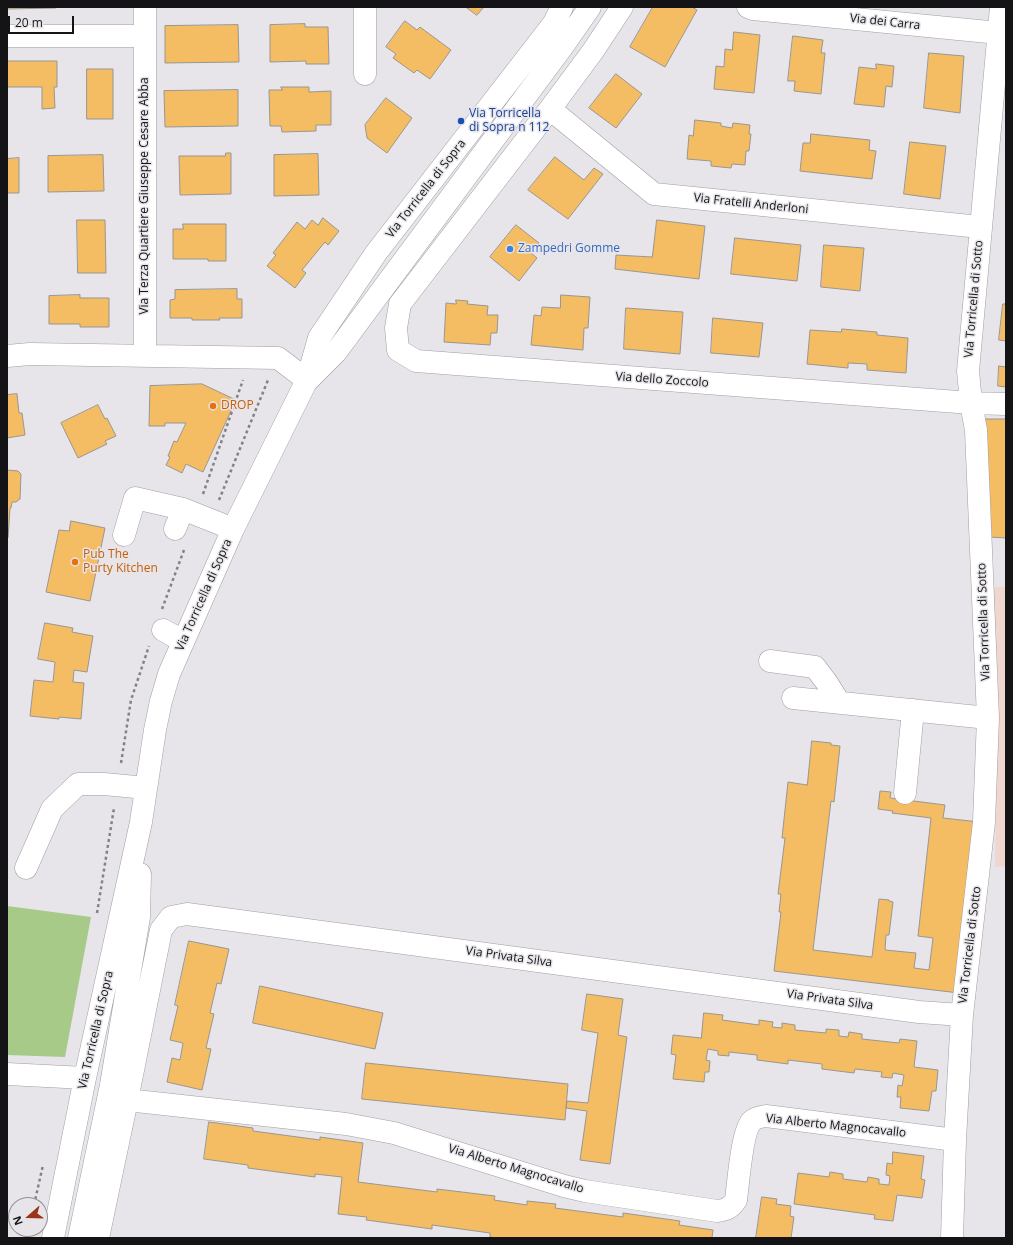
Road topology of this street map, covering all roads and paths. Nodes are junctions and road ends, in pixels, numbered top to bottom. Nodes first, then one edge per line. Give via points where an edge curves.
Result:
1 (145, 7) edge
2 (365, 7) edge
3 (562, 7) edge
4 (590, 7) edge
5 (622, 7) edge
6 (748, 7) edge
7 (1001, 7) edge
8 (999, 33) junction
9 (7, 36) edge
10 (146, 36) junction
11 (563, 46) junction
12 (593, 51) junction
13 (365, 74) dead end
14 (550, 109) junction
15 (980, 227) junction
16 (400, 304) junction
17 (369, 308) junction
18 (7, 356) edge
19 (145, 356) junction
20 (307, 380) junction
21 (971, 403) junction
22 (1006, 404) edge
23 (184, 509) junction
24 (175, 529) dead end
25 (233, 529) junction
26 (124, 535) dead end
27 (163, 630) dead end
28 (182, 641) junction
29 (770, 661) dead end
30 (794, 698) dead end
31 (839, 702) junction
32 (913, 710) junction
33 (988, 718) junction
34 (146, 788) junction
35 (905, 793) dead end
36 (142, 822) junction
37 (26, 868) dead end
38 (127, 989) junction
39 (962, 1015) junction
40 (141, 1028) junction
41 (7, 1074) edge
42 (85, 1078) junction
43 (127, 1100) junction
44 (955, 1140) junction
45 (54, 1238) edge
46 (79, 1238) edge
47 (98, 1238) edge
48 (952, 1238) edge

1 - 10 street, Via Terza Quartiere Giuseppe Cesare Abba
2 - 13 street
3 - 20 street, Via Torricella di Sopra via 554,23 376,253 319,338
4 - 11 street, Via Torricella di Sopra
5 - 12 street
6 - 8 street, Via dei Carra
7 - 8 street, Via Torricella di Sotto
8 - 15 street, Via Torricella di Sotto
9 - 10 street
10 - 19 street, Via Terza Quartiere Giuseppe Cesare Abba
11 - 12 street
11 - 17 street, Via Torricella di Sopra
12 - 14 street
14 - 15 street, Via Fratelli Anderloni via 654,194
14 - 16 street
15 - 21 street, Via Torricella di Sotto via 968,371
16 - 17 street
16 - 21 street, Via dello Zoccolo via 396,328 398,350 416,361
17 - 20 street, Via Torricella di Sopra via 336,352
18 - 19 street
19 - 20 street via 278,358
20 - 25 street, Via Torricella di Sopra
21 - 22 street, Via dello Zoccolo
21 - 33 street, Via Torricella di Sotto via 976,430
23 - 24 street
23 - 25 street
23 - 26 street via 135,498
25 - 28 street, Via Torricella di Sopra
27 - 28 street
28 - 34 street, Via Torricella di Sopra via 161,701
29 - 31 street via 815,667
30 - 31 street
31 - 32 street
32 - 33 street
32 - 35 street
33 - 39 street, Via Torricella di Sotto via 984,822
34 - 36 street, Via Torricella di Sopra
34 - 37 street via 78,784 52,809
36 - 38 street, Via Torricella di Sopra via 138,916
36 - 42 street, Via Torricella di Sopra
38 - 40 street, Via Privata Silva via 137,1007
38 - 46 street, Via Torricella di Sopra via 111,1085
39 - 40 street, Via Privata Silva via 896,1009 187,914 171,917 160,930
39 - 44 street, Via Torricella di Sotto
40 - 43 street, Via Privata Silva
41 - 42 street
42 - 45 street, Via Torricella di Sopra
43 - 44 street, Via Alberto Magnocavallo via 346,1124 394,1132 564,1186 717,1211 732,1207 736,1200 746,1132 752,1121 757,1118 766,1116
43 - 47 street
44 - 48 street, Via Torricella di Sotto

